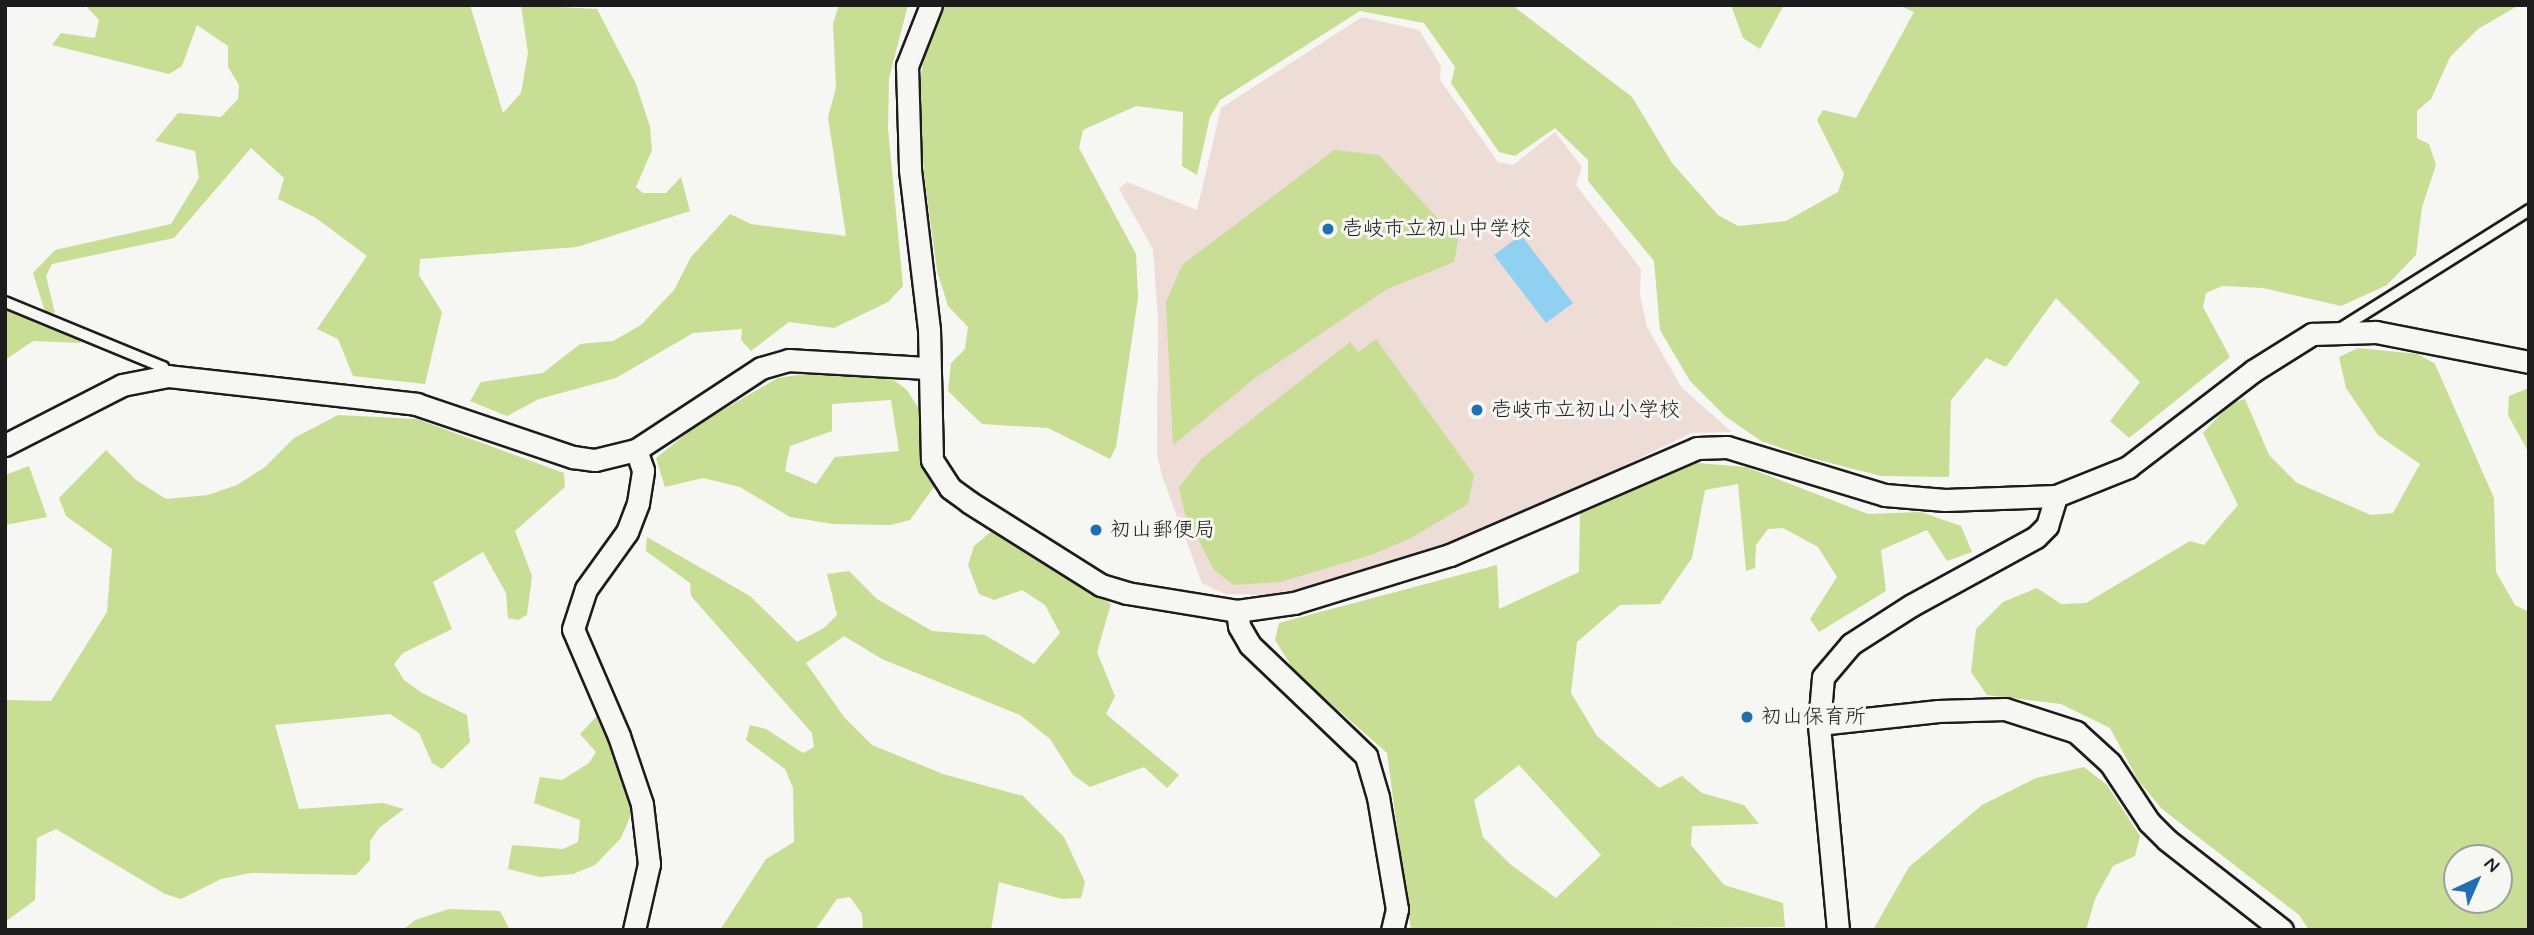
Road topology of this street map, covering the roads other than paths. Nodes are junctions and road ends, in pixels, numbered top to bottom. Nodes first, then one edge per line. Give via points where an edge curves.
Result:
1 (931, 5) edge
2 (2529, 210) edge
3 (5, 302) edge
4 (2336, 331) junction
5 (2529, 362) edge
6 (929, 368) junction
7 (168, 376) junction
8 (5, 445) edge
9 (636, 450) junction
10 (2056, 496) junction
11 (1237, 611) junction
12 (1819, 724) junction
13 (634, 930) edge
14 (1392, 930) edge
15 (1838, 930) edge
16 (2282, 930) edge

1 - 6 street via 907,66 910,170
2 - 4 lane via 2377,301
3 - 7 lane via 163,367
4 - 5 street via 2376,332
4 - 10 street via 2294,342 2128,467
6 - 9 street via 789,360 761,368
6 - 11 street via 932,460 950,488 1101,585 1163,601
7 - 8 street via 122,385
7 - 9 street via 416,404 573,457 618,458
9 - 13 street via 643,470 638,503 627,532 586,589 573,629 642,804 649,863
10 - 11 street via 1945,500 1885,495 1727,447 1697,448 1450,555 1294,603
10 - 12 street via 2047,526 2036,537 1912,605 1834,659 1823,677
11 - 14 street via 1250,645 1366,757 1378,797 1397,909
12 - 15 street
12 - 16 street via 2005,709 2076,732 2110,764 2149,822 2167,840

